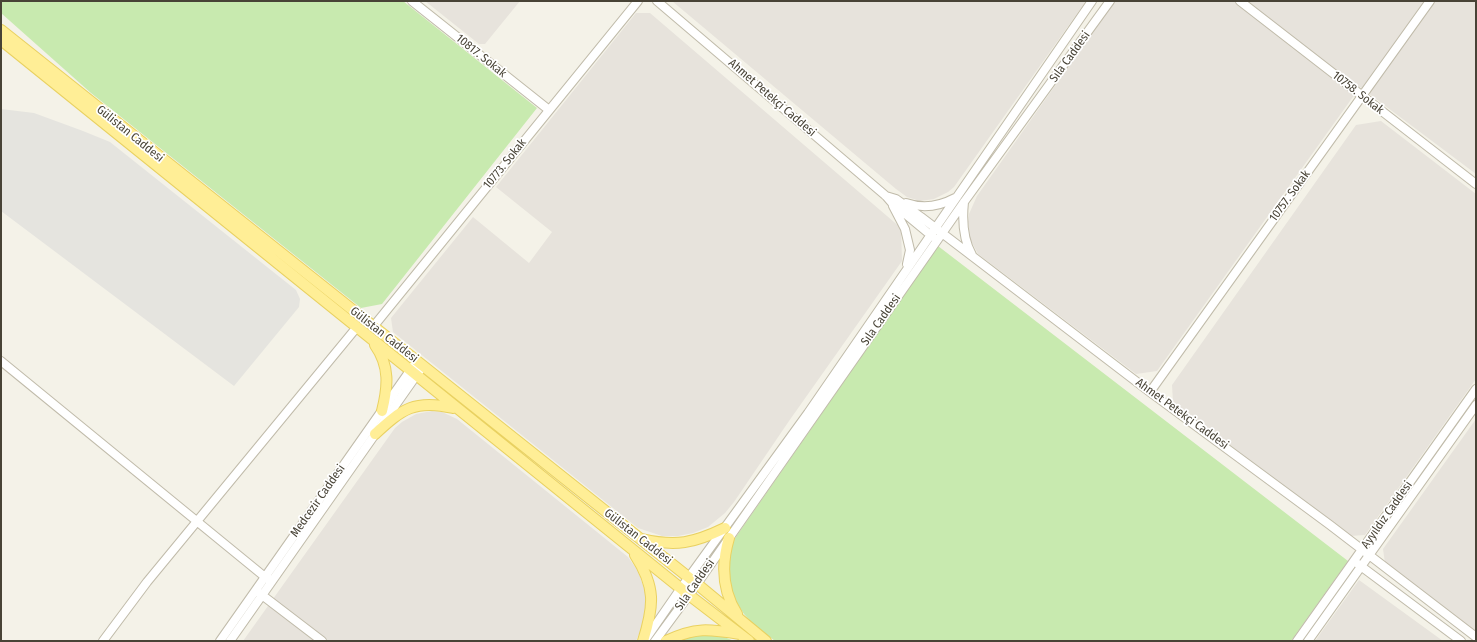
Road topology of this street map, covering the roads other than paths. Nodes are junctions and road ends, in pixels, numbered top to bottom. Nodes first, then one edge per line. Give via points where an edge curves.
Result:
1 (412, 1) edge
2 (638, 1) edge
3 (657, 1) edge
4 (1092, 1) edge
5 (1110, 1) edge
6 (1240, 1) edge
7 (1430, 1) edge
8 (1, 30) edge
9 (1, 40) edge
10 (1362, 96) junction
11 (549, 110) junction
12 (1476, 184) edge
13 (956, 198) junction
14 (894, 201) junction
15 (964, 202) junction
16 (932, 231) junction
17 (940, 236) junction
18 (974, 257) junction
19 (906, 270) junction
20 (357, 327) junction
21 (373, 327) junction
22 (369, 337) junction
23 (1, 361) edge
24 (420, 364) junction
25 (412, 373) junction
26 (1476, 389) edge
27 (1150, 392) junction
28 (1476, 406) edge
29 (457, 409) junction
30 (382, 411) junction
31 (375, 434) junction
32 (197, 522) junction
33 (727, 533) junction
34 (639, 538) junction
35 (631, 548) junction
36 (1361, 550) junction
37 (1369, 556) junction
38 (1354, 561) junction
39 (1361, 566) junction
40 (269, 579) junction
41 (693, 581) junction
42 (680, 588) junction
43 (259, 593) junction
44 (689, 595) junction
45 (744, 623) junction
46 (741, 634) junction
47 (1476, 637) edge
48 (103, 641) edge
49 (220, 641) edge
50 (230, 641) edge
51 (322, 641) edge
52 (644, 641) edge
53 (655, 641) edge
54 (666, 641) edge
55 (749, 641) edge
56 (766, 641) edge
57 (1297, 641) edge
58 (1308, 641) edge
59 (1461, 641) edge

1 - 11 street, 10817. Sokak
2 - 11 street, 10773. Sokak
3 - 14 street, Ahmet Petekçi Caddesi
4 - 13 street, Sıla Caddesi
5 - 15 street, Sıla Caddesi
6 - 10 street, 10758. Sokak
7 - 10 street, 10757. Sokak
8 - 21 main road, Gülistan Caddesi
9 - 20 main road, Gülistan Caddesi
10 - 12 street, 10758. Sokak
10 - 27 street, 10757. Sokak
11 - 21 street, 10773. Sokak
13 - 14 street via 946,203 922,206
13 - 16 street, Sıla Caddesi
14 - 16 street, Ahmet Petekçi Caddesi
14 - 19 street via 910,250
15 - 17 street, Sıla Caddesi
15 - 18 street via 964,231 968,248
16 - 17 street, Ahmet Petekçi Caddesi
16 - 19 street, Sıla Caddesi
17 - 18 street, Ahmet Petekçi Caddesi
17 - 33 street, Sıla Caddesi
18 - 27 street, Ahmet Petekçi Caddesi
19 - 33 street, Sıla Caddesi
20 - 22 main road, Gülistan Caddesi
20 - 32 street
21 - 24 main road, Gülistan Caddesi
22 - 25 main road, Gülistan Caddesi
22 - 30 main road via 387,370
23 - 32 street
24 - 25 street, Medcezir Caddesi
24 - 34 main road, Gülistan Caddesi
25 - 29 main road, Gülistan Caddesi
25 - 30 street, Medcezir Caddesi
25 - 31 street, Medcezir Caddesi
26 - 36 street, Ayyıldız Caddesi
27 - 36 street, Ahmet Petekçi Caddesi
28 - 37 street, Ayyıldız Caddesi
29 - 31 main road via 435,404 410,407 391,419
29 - 35 main road, Gülistan Caddesi
30 - 40 street, Medcezir Caddesi
31 - 40 street, Medcezir Caddesi
32 - 40 street
32 - 48 street via 147,582
33 - 34 main road via 692,542 658,542
33 - 41 street, Sıla Caddesi
33 - 45 main road via 724,585 730,601
34 - 41 main road, Gülistan Caddesi
35 - 42 main road, Gülistan Caddesi
35 - 52 main road via 643,566 652,601
36 - 37 street, Ahmet Petekçi Caddesi
36 - 38 street, Ayyıldız Caddesi
37 - 39 street, Ayyıldız Caddesi
37 - 47 street, Ahmet Petekçi Caddesi
38 - 39 street
38 - 57 street, Ayyıldız Caddesi
39 - 58 street, Ayyıldız Caddesi
39 - 59 street
40 - 43 street, Medcezir Caddesi
41 - 42 street
41 - 44 street, Sıla Caddesi
41 - 45 main road, Gülistan Caddesi
42 - 44 main road, Gülistan Caddesi
42 - 52 street
43 - 49 street, Medcezir Caddesi
43 - 50 street, Medcezir Caddesi
43 - 51 street
44 - 46 main road, Gülistan Caddesi
44 - 53 street, Sıla Caddesi
45 - 56 main road, Gülistan Caddesi
46 - 54 main road via 698,630 680,634
46 - 55 main road, Gülistan Caddesi

